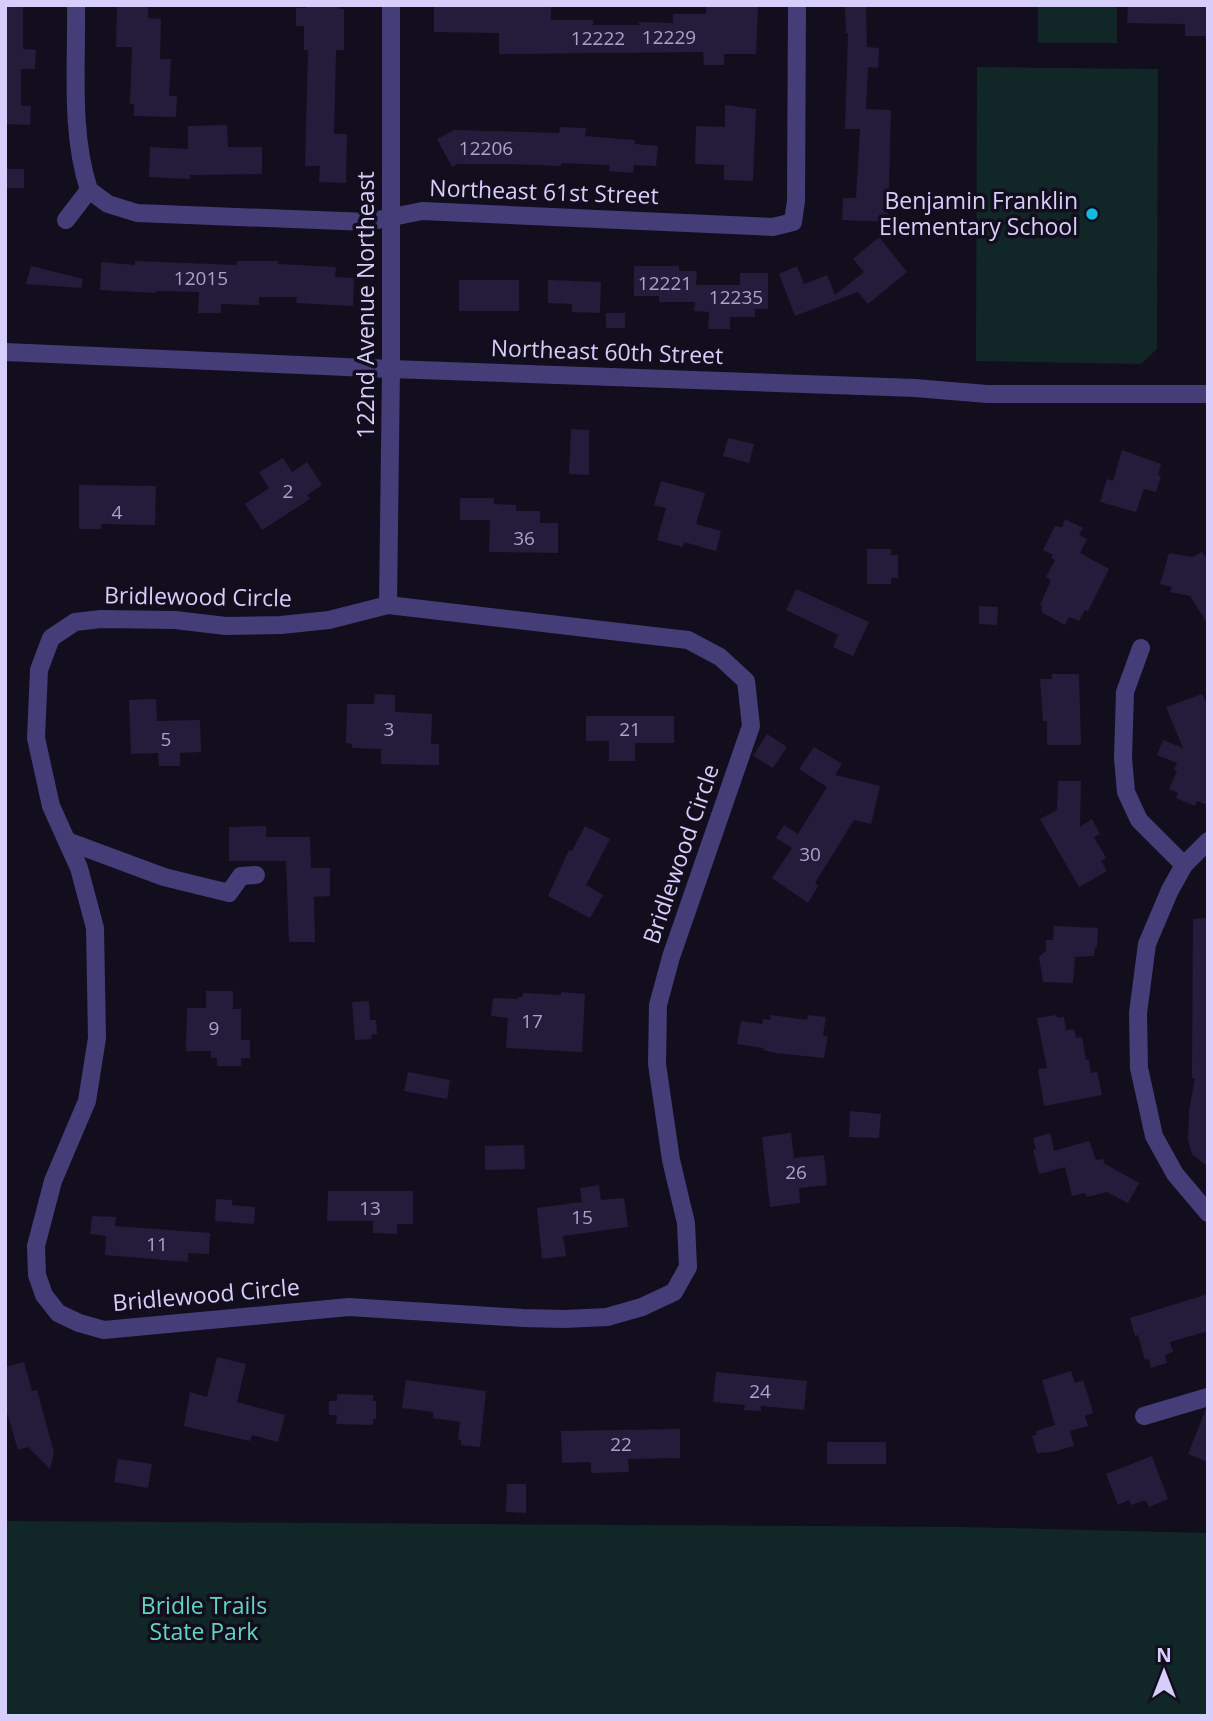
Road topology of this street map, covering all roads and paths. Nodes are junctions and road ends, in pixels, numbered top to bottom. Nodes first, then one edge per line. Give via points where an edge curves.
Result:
1 (76, 5) edge
2 (391, 5) edge
3 (797, 5) edge
4 (89, 190) junction
5 (390, 217) junction
6 (66, 220) dead end
7 (5, 352) edge
8 (391, 369) junction
9 (1208, 394) edge
10 (388, 605) junction
11 (1140, 648) dead end
12 (67, 841) junction
13 (1208, 841) edge
14 (1184, 866) junction
15 (256, 875) dead end
16 (1208, 1213) edge
17 (1208, 1397) edge
18 (1144, 1416) dead end

1 - 4 street via 77,136
2 - 5 street, 122nd Avenue Northeast
3 - 5 street, Northeast 61st Street via 793,222 774,227 422,211
4 - 5 street, Northeast 61st Street via 107,204 137,214 368,222
4 - 6 street
5 - 8 street, 122nd Avenue Northeast
7 - 8 street, Northeast 60th Street
8 - 9 street, Northeast 60th Street via 988,394
8 - 10 street, 122nd Avenue Northeast
10 - 12 street, Bridlewood Circle via 330,620 281,625 101,619 75,622 51,638 40,670 36,738 51,806
10 - 12 street, Bridlewood Circle via 688,640 720,657 747,681 751,726 658,1004 657,1064 671,1160 687,1223 688,1267 674,1292 607,1317 564,1319 349,1307 104,1330 58,1313 44,1295 37,1275 36,1245 53,1181 87,1101 97,1038 94,928
11 - 14 street via 1125,692 1126,792 1139,820
12 - 15 street via 164,877 229,893 241,876
13 - 14 street
14 - 16 street via 1147,944 1138,1013 1139,1069 1154,1136 1175,1174
17 - 18 street

